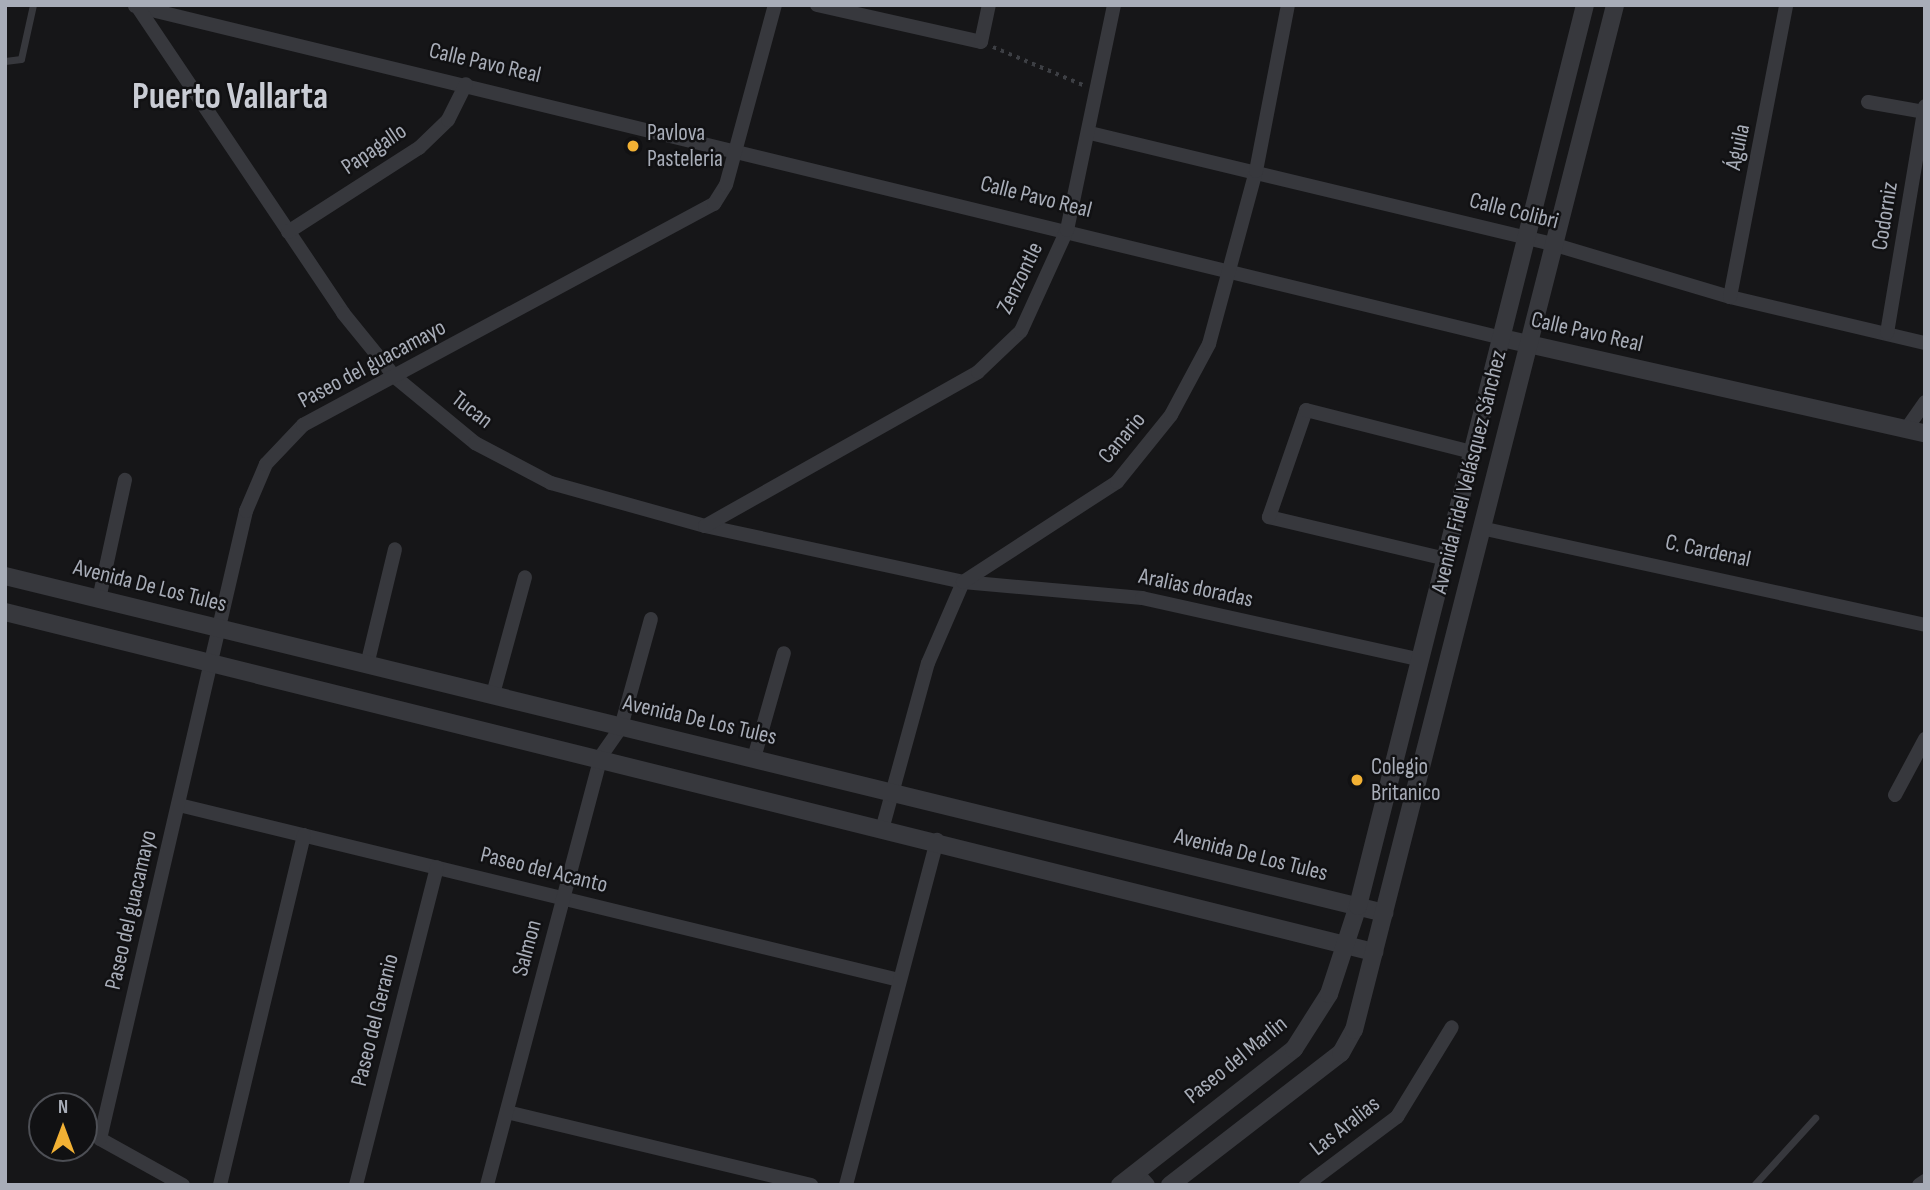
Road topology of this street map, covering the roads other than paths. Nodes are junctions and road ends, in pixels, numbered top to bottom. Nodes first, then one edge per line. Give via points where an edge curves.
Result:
1 (33, 5) edge
2 (775, 5) edge
3 (817, 5) edge
4 (989, 5) edge
5 (1114, 5) edge
6 (1288, 5) edge
7 (1585, 5) edge
8 (1615, 5) edge
9 (1786, 5) edge
10 (135, 6) edge
11 (5, 61) edge
12 (466, 84) junction
13 (1868, 102) dead end
14 (1924, 110) edge
15 (1090, 133) junction
16 (737, 149) junction
17 (1256, 171) junction
18 (1067, 230) junction
19 (288, 232) junction
20 (1525, 237) junction
21 (1552, 244) junction
22 (1232, 269) junction
23 (1730, 297) junction
24 (1887, 333) junction
25 (1502, 338) junction
26 (1925, 343) edge
27 (1527, 344) junction
28 (395, 377) junction
29 (1925, 402) edge
30 (1907, 428) junction
31 (1925, 433) edge
32 (1472, 452) junction
33 (125, 480) dead end
34 (705, 526) junction
35 (1481, 527) junction
36 (395, 549) dead end
37 (1446, 559) junction
38 (5, 576) edge
39 (525, 577) dead end
40 (963, 582) junction
41 (99, 599) junction
42 (5, 611) edge
43 (651, 619) dead end
44 (1925, 625) edge
45 (221, 629) junction
46 (785, 653) dead end
47 (1416, 659) junction
48 (212, 661) junction
49 (367, 665) junction
50 (493, 694) junction
51 (621, 727) junction
52 (1925, 738) edge
53 (601, 756) junction
54 (754, 758) junction
55 (892, 791) junction
56 (1895, 795) dead end
57 (179, 805) junction
58 (883, 826) junction
59 (303, 835) junction
60 (937, 840) junction
61 (437, 867) junction
62 (564, 898) junction
63 (1358, 906) junction
64 (1384, 913) junction
65 (1347, 945) junction
66 (1374, 951) junction
67 (899, 980) junction
68 (1452, 1027) dead end
69 (507, 1112) junction
70 (1815, 1118) dead end
71 (1142, 1178) edge
72 (1925, 1181) edge
73 (183, 1185) edge
74 (220, 1185) edge
75 (356, 1185) edge
76 (488, 1185) edge
77 (811, 1185) edge
78 (846, 1185) edge
79 (1120, 1185) edge
80 (1170, 1185) edge
81 (1306, 1185) edge
82 (1754, 1185) edge
83 (1919, 1185) edge

1 - 11 lane via 21,59
2 - 16 street, Paseo del guacamayo
3 - 4 street via 981,42
5 - 15 street, Zenzontle
6 - 17 street, Canario
7 - 20 street, Avenida Fidel Velásquez Sánchez
8 - 21 street, Avenida Fidel Velásquez Sánchez
9 - 23 street, Águila
10 - 12 street, Calle Pavo Real
10 - 19 street, Tucan
12 - 16 street, Calle Pavo Real
12 - 19 street, Papagallo via 448,120 419,148
13 - 14 street
14 - 24 street, Codorniz
15 - 17 street, Calle Colibri
15 - 18 street, Zenzontle
16 - 18 street, Calle Pavo Real
16 - 28 street, Paseo del guacamayo via 714,204 692,220
17 - 20 street, Calle Colibri
17 - 22 street, Canario
18 - 22 street, Calle Pavo Real
18 - 34 street, Zenzontle via 1021,331 978,372
19 - 28 street, Tucan
20 - 21 street, Calle Colibri
20 - 25 street, Avenida Fidel Velásquez Sánchez
21 - 23 street, Calle Colibri
21 - 27 street, Avenida Fidel Velásquez Sánchez
22 - 25 street, Calle Pavo Real
22 - 40 street, Canario via 1209,344 1171,415 1116,482
23 - 24 street, Calle Colibri
24 - 26 street, Calle Colibri
25 - 27 street, Calle Pavo Real
25 - 32 street, Avenida Fidel Velásquez Sánchez
27 - 30 street, Calle Pavo Real
27 - 35 street, Avenida Fidel Velásquez Sánchez
28 - 34 street, Tucan via 475,443 551,483
28 - 45 street, Paseo del guacamayo via 303,425 266,464 246,511
29 - 30 street
30 - 31 street, Calle Pavo Real
32 - 37 street, Avenida Fidel Velásquez Sánchez
32 - 37 street via 1307,410 1269,517
33 - 41 street
34 - 40 street, Tucan
35 - 44 street, C. Cardenal
35 - 64 street, Avenida Fidel Velásquez Sánchez
36 - 49 street
37 - 47 street, Avenida Fidel Velásquez Sánchez
38 - 41 street, Avenida De Los Tules
39 - 50 street
40 - 47 street, Aralias doradas via 1142,598
40 - 55 street via 928,663
41 - 45 street, Avenida De Los Tules
42 - 48 street
43 - 51 street, Salmon
45 - 48 street, Paseo del guacamayo
45 - 49 street, Avenida De Los Tules
46 - 54 street
47 - 63 street, Avenida Fidel Velásquez Sánchez
48 - 53 street
48 - 57 street, Paseo del guacamayo
49 - 50 street, Avenida De Los Tules
50 - 51 street, Avenida De Los Tules
51 - 53 street, Salmon
51 - 54 street, Avenida De Los Tules
52 - 56 street
53 - 58 street
53 - 62 street, Salmon
54 - 55 street, Avenida De Los Tules
55 - 58 street
55 - 63 street, Avenida De Los Tules
57 - 59 street, Paseo del Acanto
57 - 73 street, Paseo del guacamayo via 100,1139
58 - 60 street
59 - 61 street, Paseo del Acanto
59 - 74 street
60 - 65 street
60 - 67 street
61 - 62 street, Paseo del Acanto
61 - 75 street, Paseo del Geranio
62 - 67 street, Paseo del Acanto
62 - 69 street, Salmon
63 - 64 street, Avenida De Los Tules
63 - 65 street, Avenida Fidel Velásquez Sánchez
64 - 66 street, Avenida Fidel Velásquez Sánchez
65 - 66 street
65 - 71 street, Paseo del Marlin via 1317,1018 1294,1049
66 - 80 street via 1354,1030 1340,1053
67 - 78 street
68 - 81 street, Las Aralias via 1397,1117
69 - 76 street, Salmon
69 - 77 street
70 - 82 lane
71 - 79 street, Paseo del Marlin
72 - 83 street

